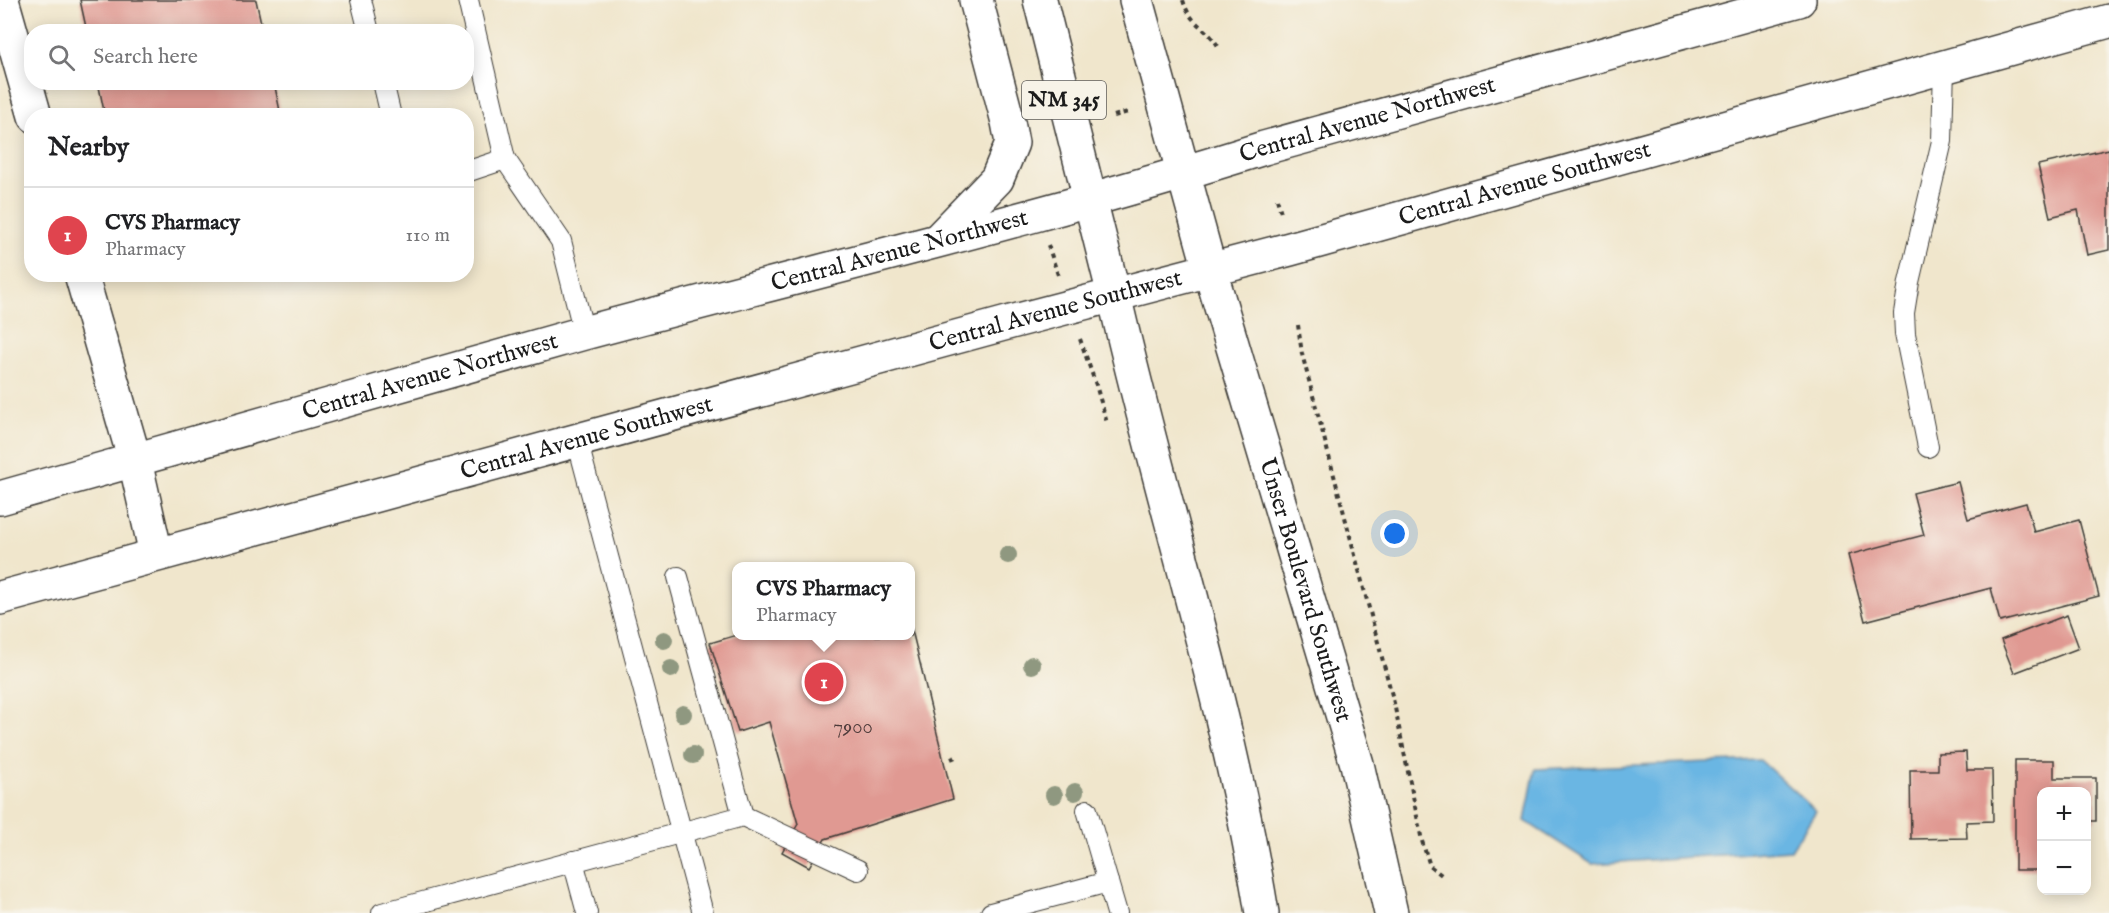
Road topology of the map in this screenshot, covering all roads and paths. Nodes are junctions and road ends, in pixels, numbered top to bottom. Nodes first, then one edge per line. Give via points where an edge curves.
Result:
1 (2, 0) edge
2 (361, 0) edge
3 (468, 0) edge
4 (976, 0) edge
5 (1040, 0) edge
6 (1136, 0) edge
7 (1183, 0) edge
8 (1799, 0) edge
9 (2109, 21) edge
10 (367, 24) edge
11 (474, 24) edge
12 (474, 26) edge
13 (1218, 46) dead end
14 (1944, 66) junction
15 (24, 77) edge
16 (28, 90) edge
17 (385, 90) edge
18 (33, 108) edge
19 (389, 108) edge
20 (1128, 112) dead end
21 (1114, 116) dead end
22 (505, 159) junction
23 (474, 169) edge
24 (1184, 173) junction
25 (1090, 199) junction
26 (1277, 199) dead end
27 (1036, 213) junction
28 (1283, 220) dead end
29 (938, 241) junction
30 (1210, 270) junction
31 (83, 282) edge
32 (1114, 295) junction
33 (1069, 307) junction
34 (1298, 325) dead end
35 (584, 333) junction
36 (1096, 385) dead end
37 (577, 440) junction
38 (1928, 447) dead end
39 (135, 460) junction
40 (0, 498) edge
41 (156, 554) junction
42 (678, 577) dead end
43 (0, 598) edge
44 (958, 756) dead end
45 (951, 759) dead end
46 (1086, 810) dead end
47 (743, 816) junction
48 (682, 831) junction
49 (573, 861) junction
50 (858, 870) dead end
51 (1444, 877) dead end
52 (1108, 882) junction
53 (998, 912) edge
54 (382, 913) edge
55 (587, 913) edge
56 (703, 913) edge
57 (1117, 913) edge
58 (1262, 913) edge
59 (1391, 913) edge

1 - 15 main road
2 - 10 lane
3 - 11 lane
4 - 29 main road via 1012,144 997,179
5 - 25 main road, NM 345
6 - 24 main road, Unser Boulevard Southwest
7 - 13 path via 1194,23 1211,35
8 - 24 main road, Central Avenue Northwest
9 - 14 main road, Central Avenue Southwest
12 - 22 lane
14 - 30 main road, Central Avenue Southwest
14 - 38 lane via 1942,141 1904,313
16 - 18 main road
17 - 19 lane
20 - 21 path
22 - 23 lane
22 - 35 lane via 561,241
24 - 25 main road, Central Avenue Northwest
24 - 30 main road, Unser Boulevard Southwest
25 - 27 main road, Central Avenue Northwest
25 - 32 main road, NM 345
26 - 28 path
27 - 29 main road, Central Avenue Northwest
27 - 33 path
29 - 35 main road, Central Avenue Northwest
30 - 32 main road, Central Avenue Southwest
30 - 59 main road, Unser Boulevard Southwest via 1357,764
31 - 39 main road
32 - 33 main road, Central Avenue Southwest
32 - 58 main road via 1228,739
33 - 36 path
33 - 37 main road, Central Avenue Southwest
34 - 51 path via 1302,354 1394,703 1422,842 1430,866
35 - 39 main road, Central Avenue Northwest
37 - 41 main road, Central Avenue Southwest
37 - 48 lane
39 - 40 main road, Central Avenue Northwest
39 - 41 main road
41 - 43 main road, Central Avenue Southwest
42 - 47 lane
44 - 45 path
46 - 52 lane
47 - 48 lane
47 - 50 lane
48 - 49 lane
48 - 56 lane
49 - 54 lane
49 - 55 lane
52 - 53 lane
52 - 57 lane

